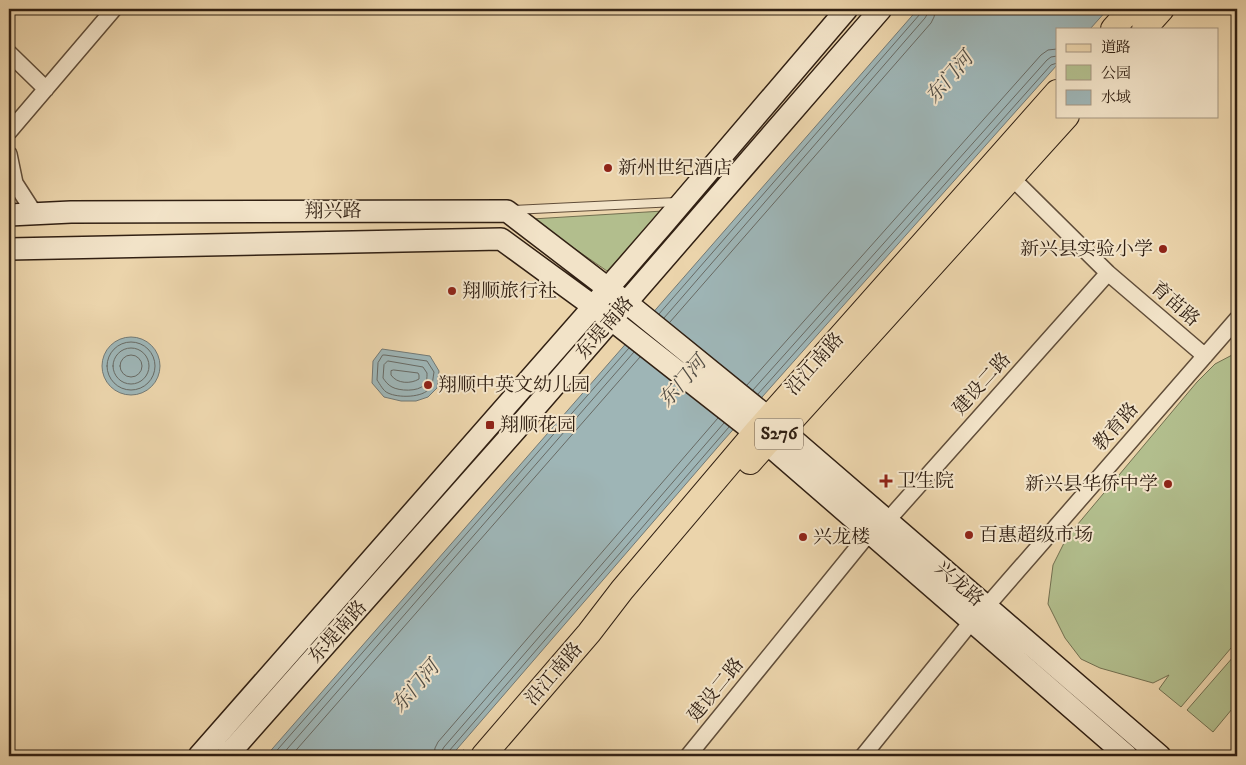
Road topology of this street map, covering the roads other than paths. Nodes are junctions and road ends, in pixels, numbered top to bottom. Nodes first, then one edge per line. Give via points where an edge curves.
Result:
1 (114, 9) edge
2 (847, 9) edge
3 (881, 9) edge
4 (1131, 9) edge
5 (1162, 9) edge
6 (1114, 28) edge
7 (1145, 28) edge
8 (9, 53) edge
9 (46, 89) junction
10 (1056, 93) edge
11 (1065, 118) edge
12 (11, 129) edge
13 (9, 153) edge
14 (1012, 178) junction
15 (683, 202) junction
16 (507, 210) junction
17 (35, 214) junction
18 (9, 215) edge
19 (9, 249) edge
20 (1108, 272) junction
21 (608, 288) junction
22 (627, 303) junction
23 (594, 306) junction
24 (1237, 319) edge
25 (612, 320) junction
26 (1205, 356) junction
27 (763, 427) junction
28 (878, 527) junction
29 (979, 614) junction
30 (199, 756) edge
31 (227, 756) edge
32 (483, 756) edge
33 (498, 756) edge
34 (688, 756) edge
35 (863, 756) edge
36 (1127, 756) edge
37 (1160, 756) edge

1 - 9 street
2 - 15 main road, 东堤南路
3 - 22 main road, 东堤南路
4 - 6 main road
5 - 7 main road
8 - 9 street
9 - 12 street
10 - 27 main road, 沿江南路 / S276
11 - 14 main road, 沿江南路 / S276
12 - 13 street
13 - 17 street via 15,183
14 - 20 street, 育苗路
14 - 27 main road, 沿江南路 / S276
15 - 16 lane
15 - 21 main road, 东堤南路
16 - 17 main road, 翔兴路
16 - 21 main road
17 - 18 main road, 翔兴路
19 - 23 main road, 翔兴路 via 501,239
20 - 26 street, 育苗路
20 - 28 street, 建设二路
21 - 22 main road
21 - 23 main road, 东堤南路
22 - 25 main road, 东堤南路
22 - 27 main road
23 - 25 main road, 翔兴路
23 - 30 main road, 东堤南路
24 - 26 street, 教育路
25 - 27 main road, 翔兴路
25 - 31 main road, 东堤南路
26 - 29 street, 教育路
27 - 28 main road, 兴龙路
27 - 32 main road, 沿江南路 / S276
27 - 33 main road, 沿江南路 / S276
28 - 29 main road, 兴龙路
28 - 34 street, 建设二路
29 - 35 street, 教育路
29 - 36 main road, 兴龙路
29 - 37 main road, 兴龙路

